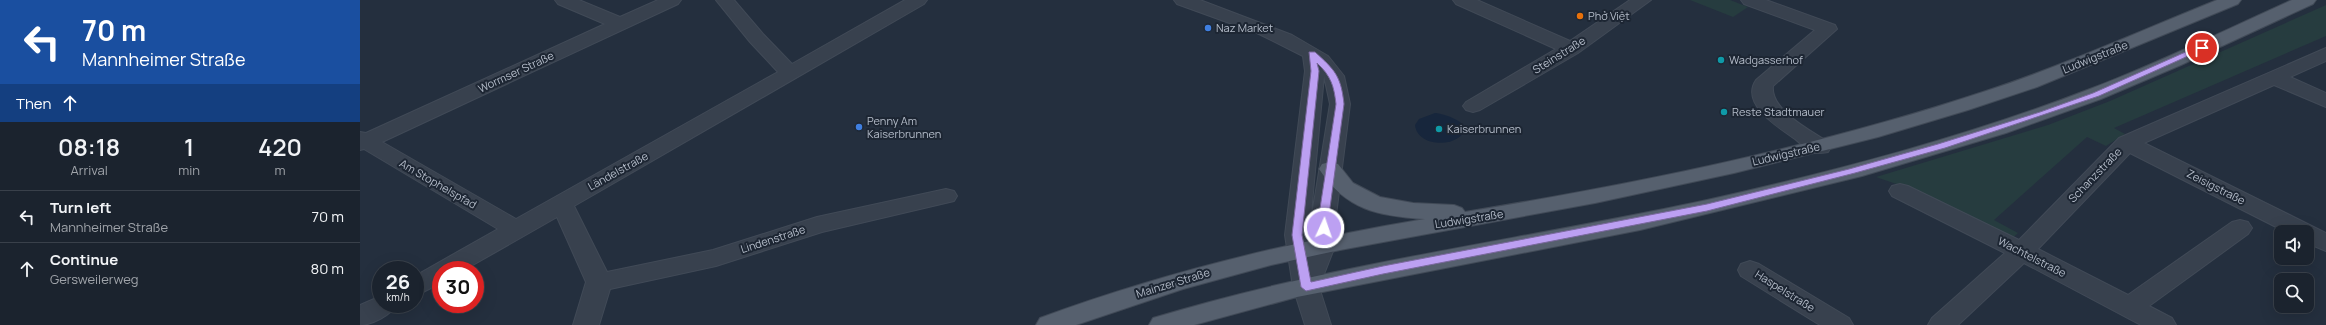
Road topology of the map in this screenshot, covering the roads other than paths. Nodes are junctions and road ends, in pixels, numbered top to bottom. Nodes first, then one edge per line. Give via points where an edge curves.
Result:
1 (564, 0) edge
2 (672, 0) edge
3 (725, 0) edge
4 (918, 0) edge
5 (1183, 0) edge
6 (1462, 0) edge
7 (1642, 0) edge
8 (1750, 0) edge
9 (2232, 0) edge
10 (2307, 0) edge
11 (620, 24) junction
12 (1571, 49) junction
13 (1312, 54) junction
14 (2326, 54) edge
15 (792, 73) junction
16 (2273, 78) junction
17 (2326, 101) edge
18 (1473, 106) dead end
19 (362, 141) edge
20 (2127, 143) junction
21 (1820, 147) junction
22 (1330, 169) junction
23 (1900, 191) dead end
24 (946, 196) dead end
25 (560, 203) junction
26 (1491, 216) junction
27 (2290, 225) edge
28 (2240, 228) dead end
29 (516, 229) junction
30 (2314, 237) edge
31 (2326, 243) edge
32 (1311, 248) junction
33 (2022, 251) junction
34 (461, 261) edge
35 (1750, 270) dead end
36 (599, 282) junction
37 (1306, 287) junction
38 (2129, 307) junction
39 (372, 310) edge
40 (360, 317) edge
41 (586, 325) edge
42 (1049, 325) edge
43 (1162, 325) edge
44 (1318, 325) edge
45 (1840, 325) edge
46 (1940, 325) edge
47 (2163, 325) edge

1 - 11 street
2 - 11 street, Wormser Straße
3 - 15 street via 752,36
4 - 15 street, Ländelstraße
5 - 13 street via 1297,43
6 - 12 street
7 - 12 street, Steinstraße
8 - 21 street via 1828,29 1763,84 1762,90 1764,100 1774,112
9 - 21 main road, Ludwigstraße via 2050,75 1950,109
10 - 37 main road via 2096,95 1941,146 1707,207
11 - 19 street, Wormser Straße
12 - 18 street, Steinstraße
13 - 22 street via 1331,71 1338,90 1340,104
13 - 32 street via 1315,71 1297,235
14 - 16 street, Schanzstraße
15 - 25 street, Ländelstraße
16 - 17 street
16 - 20 street, Schanzstraße
19 - 29 street, Am Stophelspfad
20 - 27 street, Zeisigstraße
20 - 33 street, Schanzstraße
21 - 26 main road, Ludwigstraße via 1599,196
22 - 26 main road via 1346,189 1367,201 1409,210
22 - 32 street via 1324,215
23 - 33 street, Wachtelstraße
24 - 36 street, Lindenstraße via 817,225 716,258
25 - 29 street, Ländelstraße
25 - 36 street
26 - 32 main road, Ludwigstraße
28 - 38 street
29 - 34 street, Ländelstraße
30 - 31 street, Zeisigstraße
32 - 37 street
32 - 42 main road, Mainzer Straße via 1195,276
33 - 38 street, Wachtelstraße
33 - 46 street, Schanzstraße
35 - 45 street, Haspelstraße
36 - 41 street
37 - 43 main road via 1215,308
37 - 44 street
38 - 47 street, Wachtelstraße
39 - 40 street

